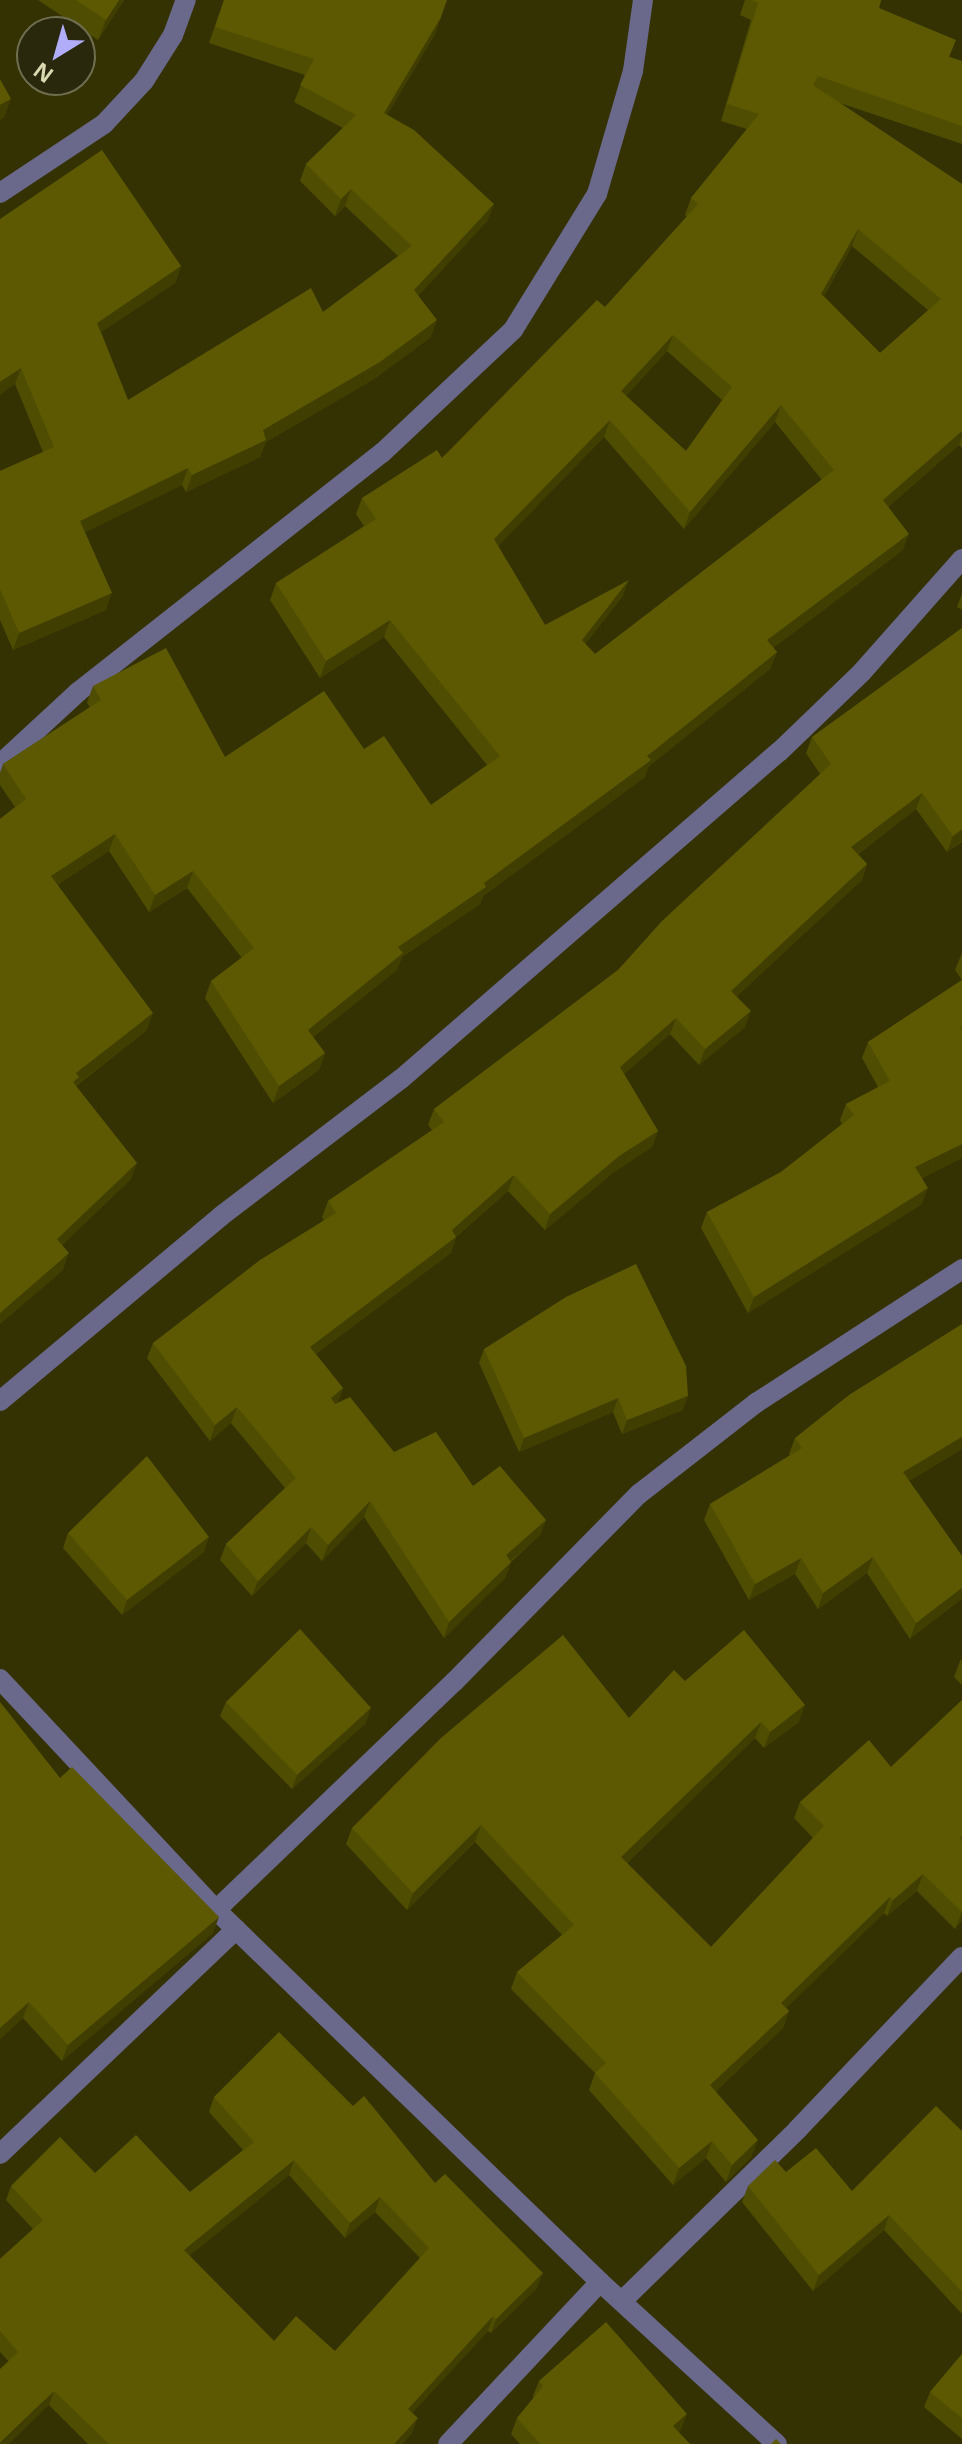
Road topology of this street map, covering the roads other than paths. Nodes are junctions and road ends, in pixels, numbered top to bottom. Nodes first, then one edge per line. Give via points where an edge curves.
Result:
1 (186, 0) edge
2 (643, 0) edge
3 (0, 193) edge
4 (962, 559) edge
5 (0, 764) edge
6 (962, 1269) edge
7 (0, 1401) edge
8 (0, 1679) edge
9 (216, 1910) junction
10 (236, 1929) junction
11 (962, 1957) edge
12 (0, 2154) edge
13 (600, 2282) junction
14 (622, 2301) junction
15 (448, 2444) edge
16 (777, 2444) edge

1 - 3 street via 173,35 144,81 104,124
2 - 5 street via 633,71 597,194 513,330 392,444 78,692
4 - 7 street via 862,672 779,752 401,1079 221,1216
6 - 9 street via 756,1403 639,1494
8 - 9 street
9 - 10 street
10 - 12 street
10 - 13 street
11 - 14 street via 797,2130
13 - 14 street
13 - 15 street
14 - 16 street

